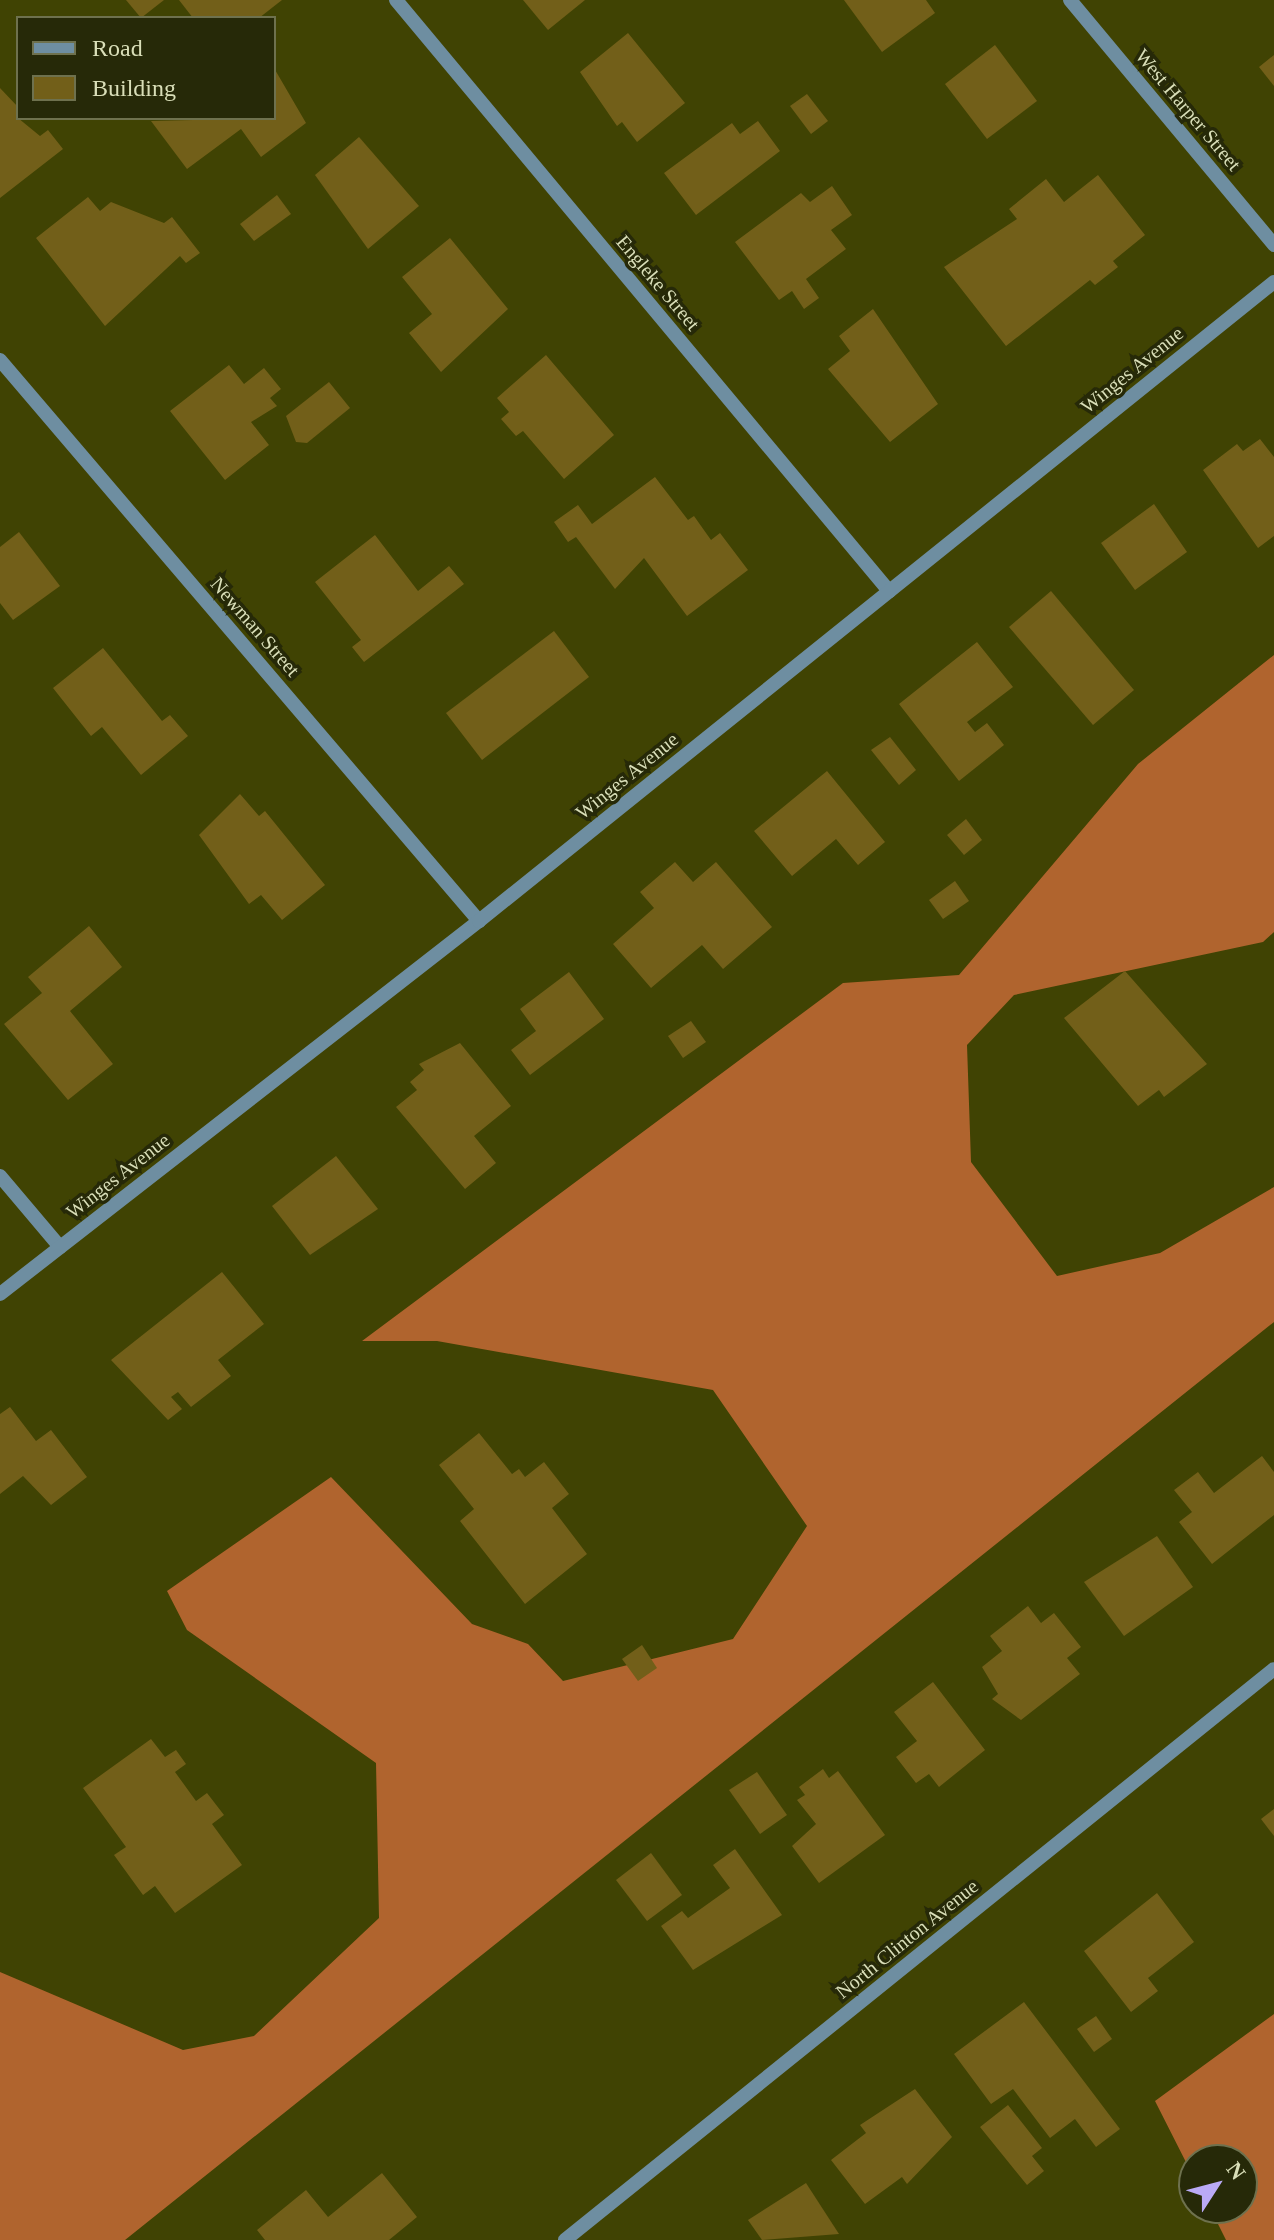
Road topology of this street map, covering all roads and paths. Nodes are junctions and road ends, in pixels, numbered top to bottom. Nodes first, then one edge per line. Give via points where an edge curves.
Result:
1 (396, 0) edge
2 (1070, 0) edge
3 (1274, 245) edge
4 (1274, 282) edge
5 (0, 360) edge
6 (889, 591) junction
7 (479, 921) junction
8 (0, 1176) edge
9 (60, 1247) junction
10 (0, 1294) edge
11 (1274, 1669) edge
12 (565, 2240) edge

1 - 6 street, Engleke Street
2 - 3 street, West Harper Street
4 - 6 street, Winges Avenue
5 - 7 street, Newman Street
6 - 7 street, Winges Avenue
7 - 9 street, Winges Avenue
8 - 9 street
9 - 10 street, Winges Avenue
11 - 12 street, North Clinton Avenue

